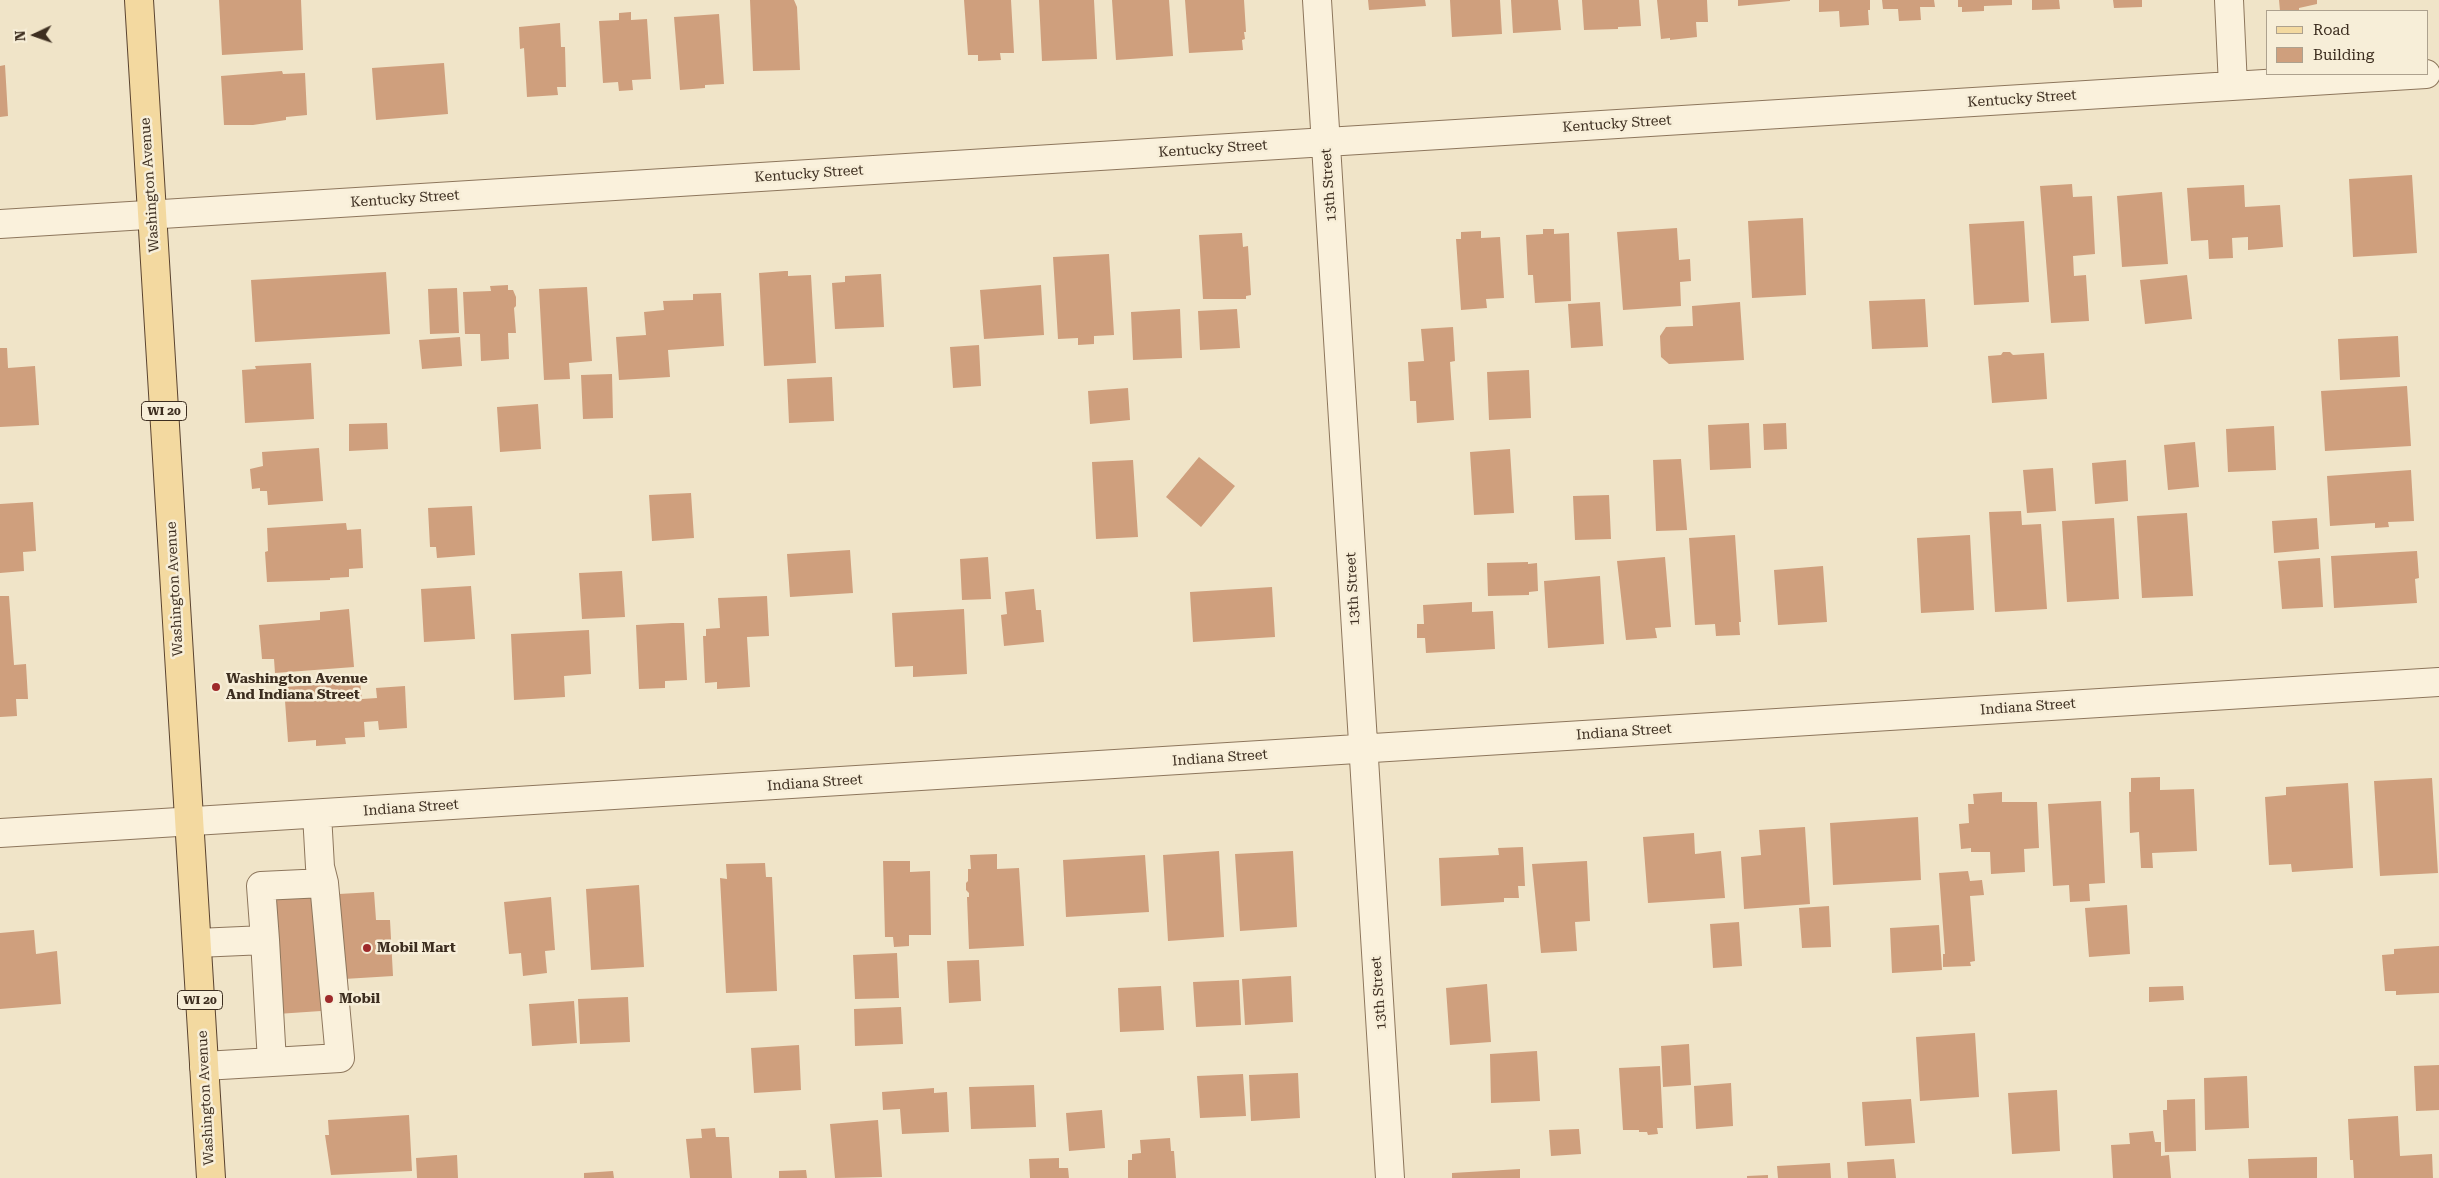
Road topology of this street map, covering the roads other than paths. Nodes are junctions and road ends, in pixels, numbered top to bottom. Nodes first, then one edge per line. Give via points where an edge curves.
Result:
1 (139, 0) edge
2 (1317, 0) edge
3 (2229, 0) edge
4 (2411, 75) edge
5 (2233, 86) junction
6 (1326, 142) junction
7 (152, 215) junction
8 (0, 224) edge
9 (2439, 682) edge
10 (1363, 749) junction
11 (317, 814) junction
12 (189, 821) junction
13 (0, 833) edge
14 (324, 883) junction
15 (265, 940) junction
16 (197, 943) junction
17 (272, 1062) junction
18 (204, 1066) junction
19 (211, 1178) edge
20 (1390, 1178) edge

1 - 7 main road, Washington Avenue / WI 20
2 - 6 street, 13th Street
3 - 5 street
4 - 5 street, Kentucky Street
5 - 6 street, Kentucky Street
6 - 7 street, Kentucky Street
6 - 10 street, 13th Street
7 - 8 street, Kentucky Street
7 - 12 main road, Washington Avenue / WI 20
9 - 10 street, Indiana Street
10 - 11 street, Indiana Street
10 - 20 street, 13th Street
11 - 12 street, Indiana Street
11 - 14 street
12 - 13 street, Indiana Street
12 - 16 main road, Washington Avenue / WI 20
14 - 15 street via 261,886
14 - 17 street via 340,1058
15 - 16 street
15 - 17 street
16 - 18 main road, Washington Avenue / WI 20
17 - 18 street
18 - 19 main road, Washington Avenue / WI 20

